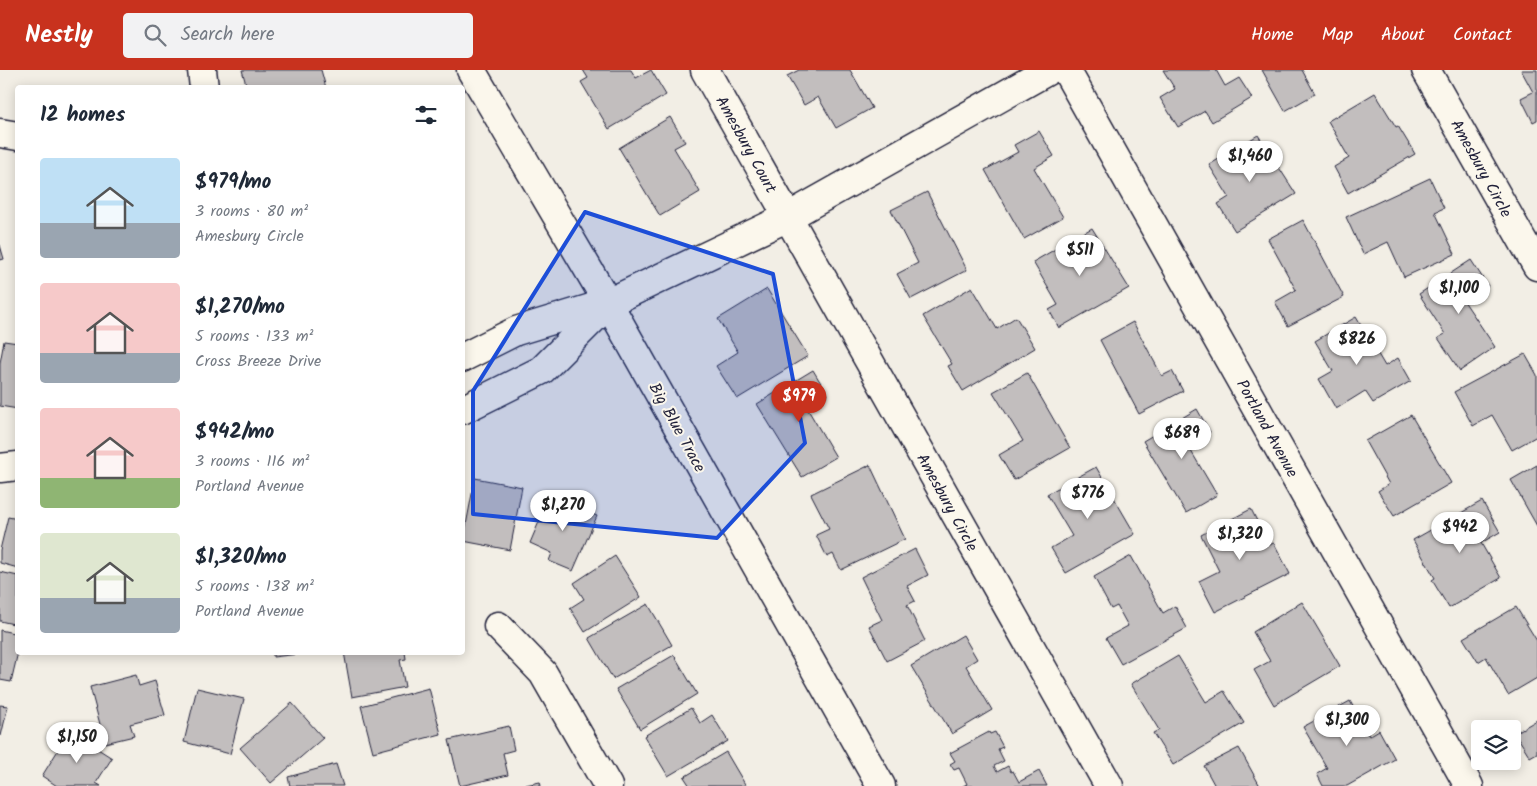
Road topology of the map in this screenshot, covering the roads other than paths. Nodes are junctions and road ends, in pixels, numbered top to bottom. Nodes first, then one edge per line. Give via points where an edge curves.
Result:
1 (202, 70) edge
2 (470, 70) edge
3 (705, 70) edge
4 (1049, 70) edge
5 (1066, 70) edge
6 (1426, 70) edge
7 (204, 85) edge
8 (0, 133) edge
9 (15, 136) edge
10 (788, 217) junction
11 (1537, 266) edge
12 (608, 304) junction
13 (465, 356) edge
14 (465, 408) edge
15 (15, 466) edge
16 (0, 468) edge
17 (498, 626) dead end
18 (608, 786) edge
19 (881, 786) edge
20 (1109, 786) edge
21 (1469, 786) edge

1 - 7 street
2 - 12 street, Big Blue Trace
3 - 10 street, Amesbury Court
4 - 10 street
5 - 21 street, Portland Avenue
6 - 11 street, Amesbury Circle
8 - 9 street
10 - 12 street
10 - 20 street, Amesbury Circle
12 - 13 street via 516,331
12 - 14 street via 542,370
12 - 19 street, Big Blue Trace
15 - 16 street
17 - 18 street via 544,673

